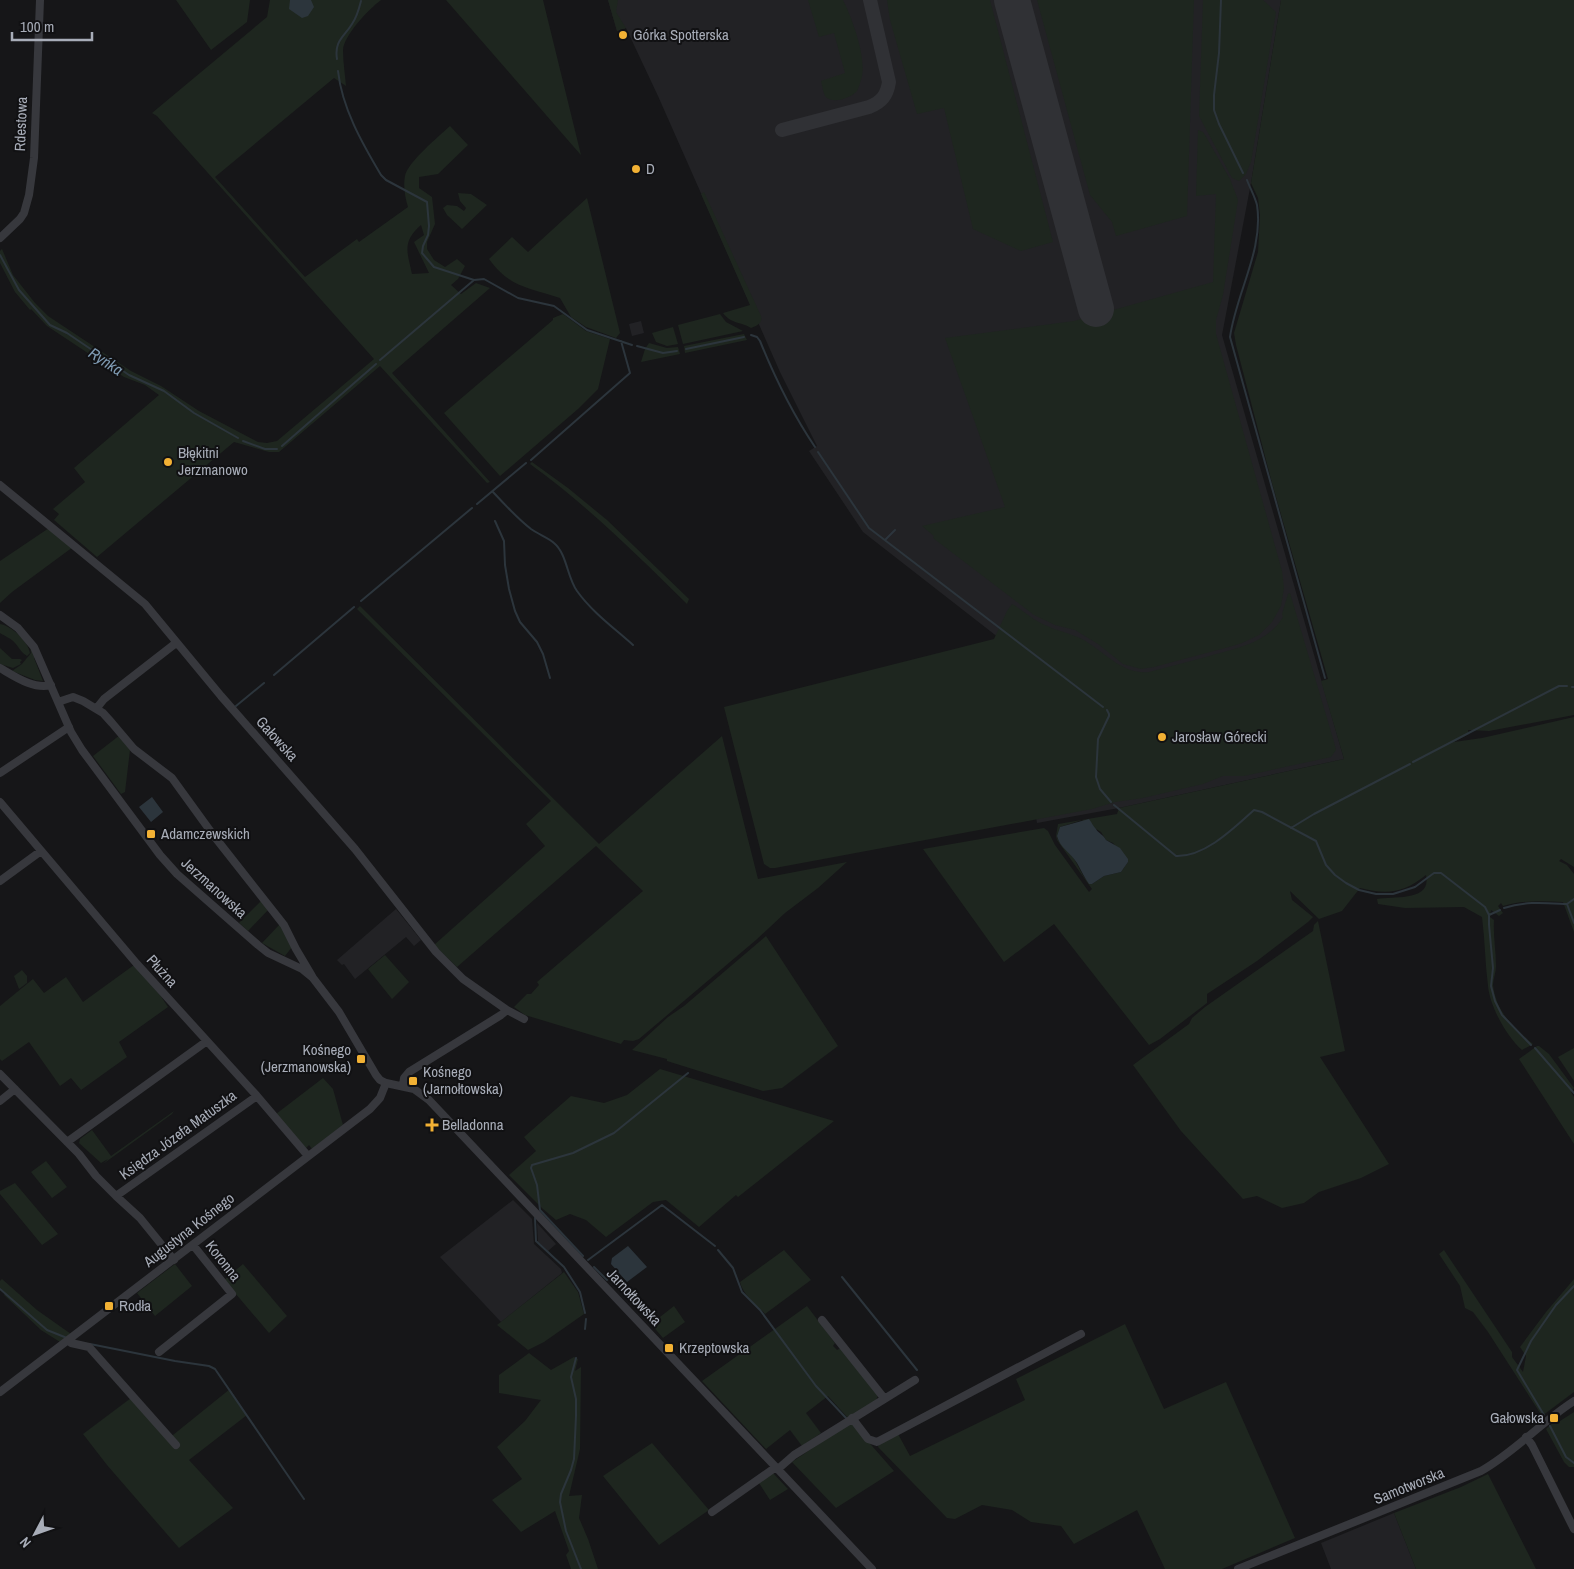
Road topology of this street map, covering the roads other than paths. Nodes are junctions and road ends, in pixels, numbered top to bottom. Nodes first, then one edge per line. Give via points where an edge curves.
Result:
1 (40, 0) edge
2 (0, 238) edge
3 (0, 485) edge
4 (0, 615) edge
5 (176, 643) junction
6 (0, 668) edge
7 (51, 685) junction
8 (58, 702) junction
9 (96, 708) junction
10 (69, 727) junction
11 (0, 772) edge
12 (0, 802) edge
13 (41, 851) junction
14 (0, 881) edge
15 (297, 950) junction
16 (289, 963) junction
17 (313, 978) junction
18 (507, 1010) junction
19 (524, 1019) dead end
20 (207, 1041) junction
21 (0, 1074) edge
22 (386, 1083) junction
23 (403, 1085) junction
24 (15, 1089) junction
25 (257, 1096) junction
26 (0, 1100) edge
27 (67, 1142) junction
28 (308, 1156) junction
29 (116, 1196) junction
30 (193, 1245) junction
31 (174, 1260) junction
32 (822, 1320) dead end
33 (1081, 1334) dead end
34 (69, 1340) junction
35 (159, 1352) dead end
36 (915, 1380) dead end
37 (0, 1392) edge
38 (884, 1398) junction
39 (1574, 1401) edge
40 (852, 1418) junction
41 (1526, 1437) junction
42 (176, 1446) dead end
43 (777, 1468) junction
44 (712, 1512) dead end
45 (1574, 1529) edge
46 (872, 1569) edge
47 (1238, 1569) edge

1 - 2 street, Rdestowa via 29,195 20,220
3 - 5 street, Gałowska via 145,604
4 - 7 street, Jerzmanowska via 30,641
5 - 9 street
5 - 18 street, Gałowska via 355,850 436,952 459,975
6 - 7 street via 34,684
7 - 8 street, Jerzmanowska
8 - 9 street via 73,697
8 - 10 street, Jerzmanowska
9 - 15 street via 134,749 172,778 284,924
10 - 11 street
10 - 16 street, Jerzmanowska via 90,763 177,874 258,945
12 - 13 street, Płużna
13 - 14 street
13 - 20 street, Płużna
15 - 16 street
15 - 17 street
16 - 17 street, Jerzmanowska
17 - 22 street, Jerzmanowska via 339,1012 376,1076
18 - 19 street, Gałowska
18 - 23 street via 409,1072
20 - 25 street, Płużna
20 - 27 street
21 - 24 street
22 - 23 street, Jarnołtowska
22 - 28 street, Augustyna Kośnego via 374,1105
23 - 43 street, Jarnołtowska via 429,1100
24 - 26 street
24 - 27 street
25 - 28 street, Płużna
25 - 29 street, Księdza Józefa Matuszka
27 - 29 street
28 - 30 street, Augustyna Kośnego
29 - 31 street via 140,1218
30 - 31 street, Augustyna Kośnego
30 - 35 street, Koronna via 232,1294
31 - 34 street, Augustyna Kośnego
32 - 38 street
33 - 40 street via 877,1442 868,1439
34 - 37 street, Augustyna Kośnego
34 - 42 street via 89,1347
36 - 38 street
38 - 40 street
39 - 41 street, Samotworska
40 - 43 street
41 - 45 street
41 - 47 street, Samotworska via 1495,1462 1470,1476
43 - 44 street
43 - 46 street, Jarnołtowska

